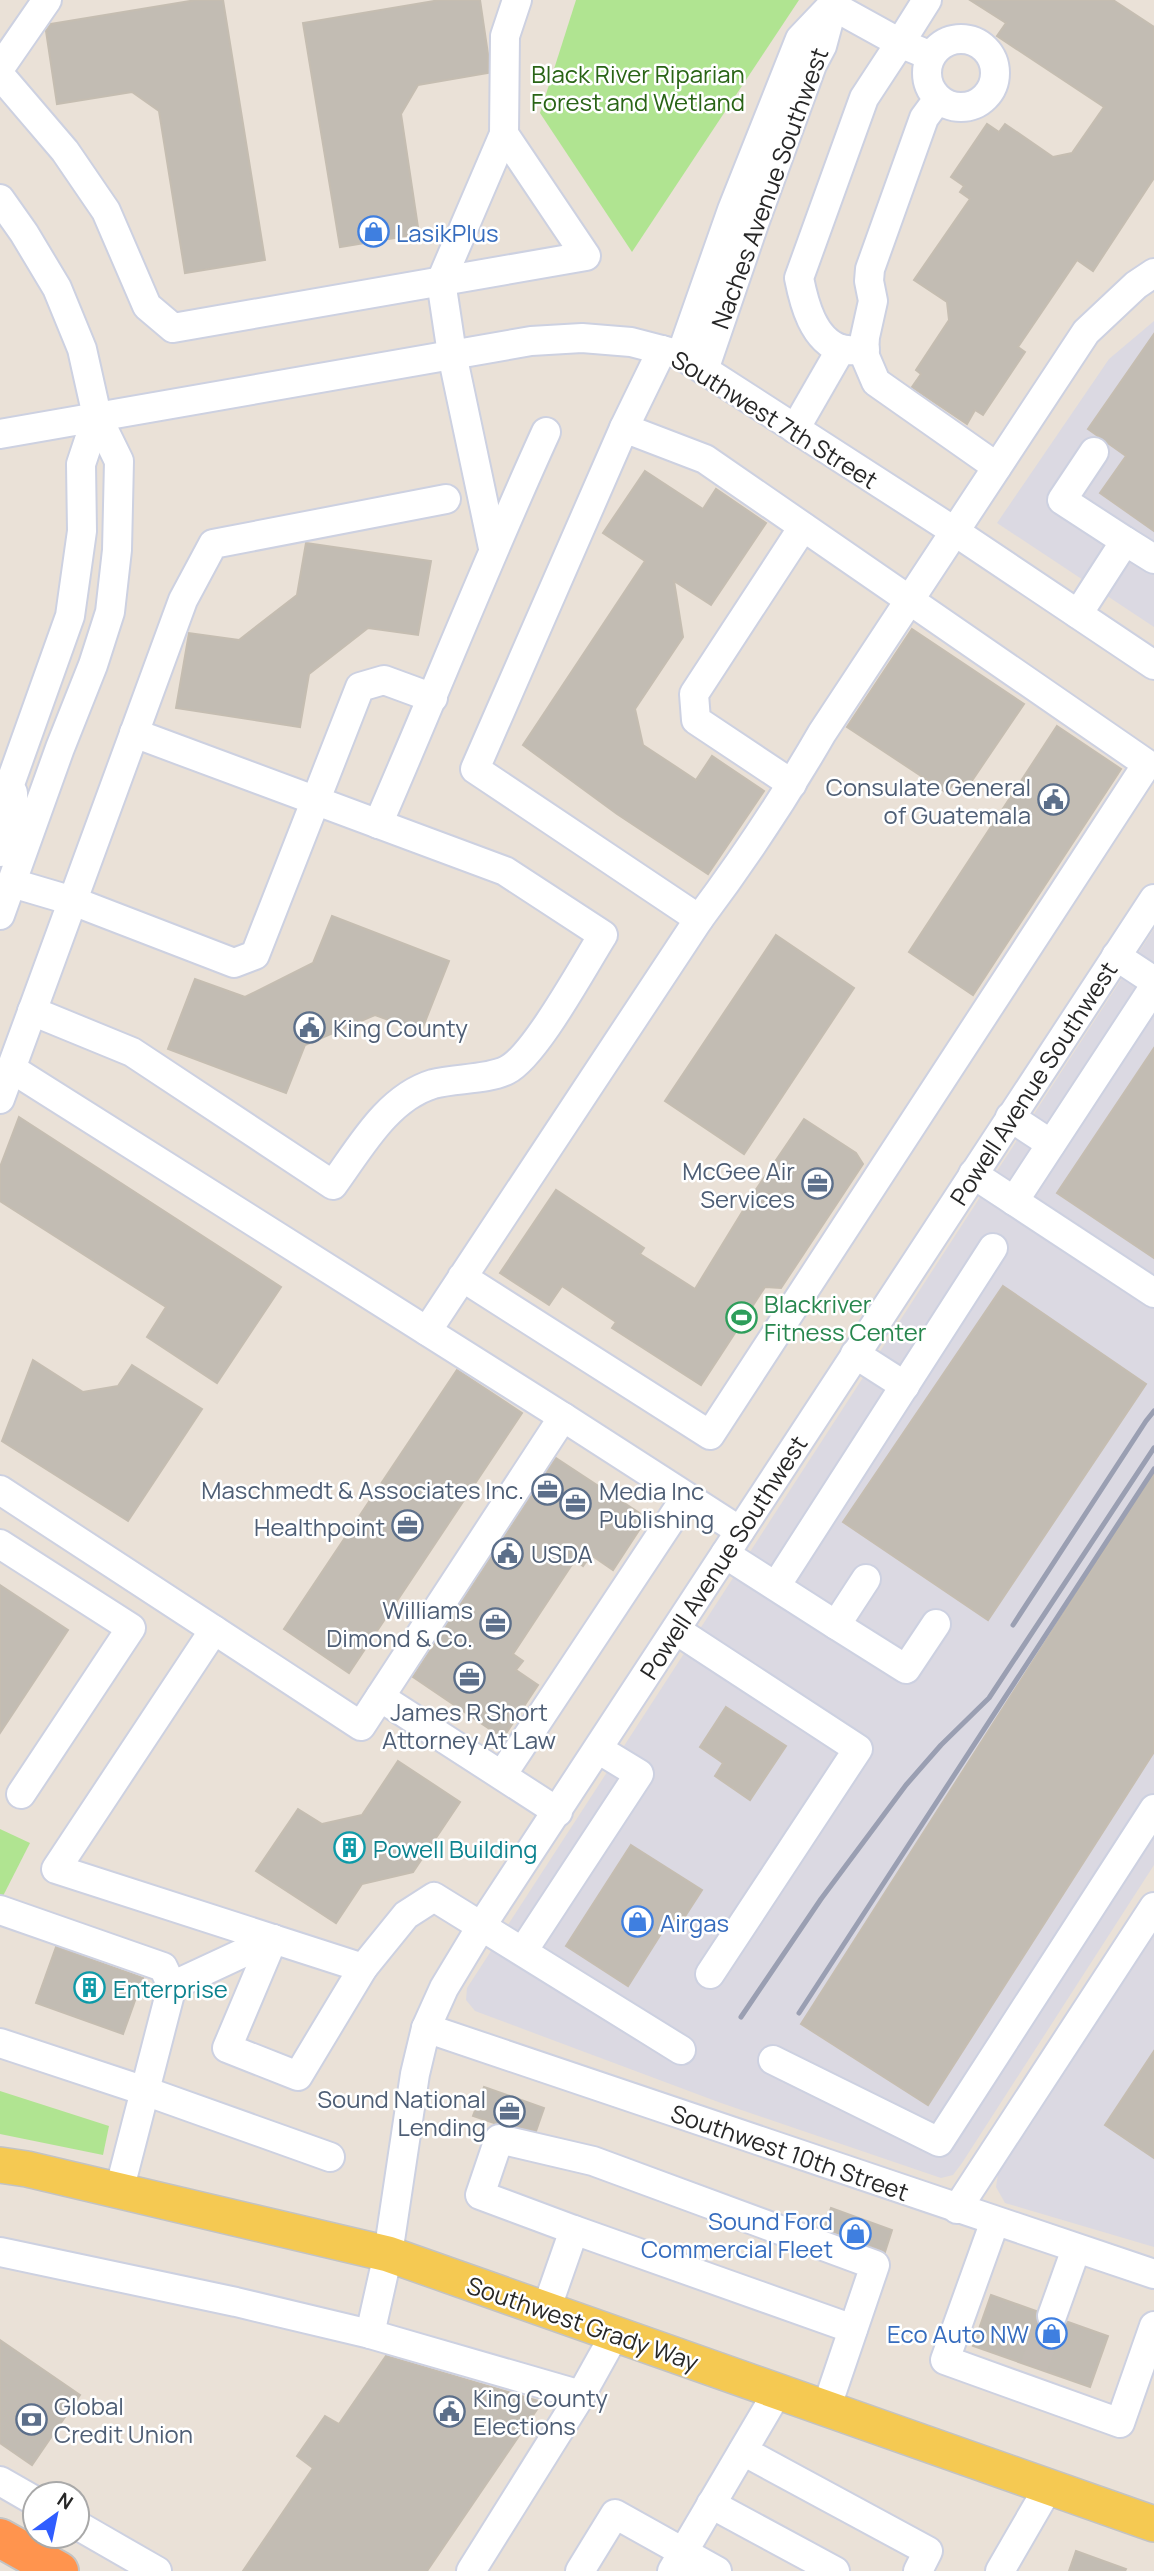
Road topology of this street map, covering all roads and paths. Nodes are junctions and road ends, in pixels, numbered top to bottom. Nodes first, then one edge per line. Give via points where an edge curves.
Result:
1 (47, 0) edge
2 (517, 0) edge
3 (927, 0) edge
4 (835, 3) edge
5 (900, 43) junction
6 (931, 56) junction
7 (0, 68) edge
8 (0, 75) edge
9 (938, 99) junction
10 (504, 134) junction
11 (0, 200) edge
12 (1154, 273) edge
13 (441, 281) junction
14 (853, 349) junction
15 (452, 354) junction
16 (682, 358) junction
17 (97, 416) junction
18 (624, 428) junction
19 (795, 429) junction
20 (10, 432) edge
21 (546, 432) dead end
22 (1094, 452) dead end
23 (997, 467) junction
24 (446, 499) dead end
25 (803, 527) junction
26 (954, 531) junction
27 (1125, 541) junction
28 (493, 548) junction
29 (1154, 559) edge
30 (909, 600) junction
31 (1078, 614) junction
32 (1154, 665) edge
33 (433, 698) junction
34 (134, 733) junction
35 (13, 776) junction
36 (792, 784) junction
37 (316, 801) junction
38 (0, 811) edge
39 (378, 824) junction
40 (0, 852) edge
41 (12, 883) junction
42 (1154, 899) edge
43 (72, 901) junction
44 (0, 915) edge
45 (699, 919) junction
46 (1116, 956) junction
47 (1154, 981) edge
48 (1154, 987) edge
49 (33, 1011) junction
50 (11, 1035) edge
51 (12, 1069) junction
52 (0, 1099) edge
53 (1010, 1117) junction
54 (1051, 1144) junction
55 (973, 1174) junction
56 (1014, 1201) junction
57 (993, 1248) dead end
58 (462, 1277) junction
59 (1154, 1293) edge
60 (427, 1331) junction
61 (855, 1354) junction
62 (905, 1386) junction
63 (563, 1417) junction
64 (0, 1490) edge
65 (686, 1497) junction
66 (732, 1543) junction
67 (0, 1544) edge
68 (866, 1579) dead end
69 (776, 1586) junction
70 (936, 1624) dead end
71 (836, 1625) junction
72 (214, 1630) junction
73 (676, 1630) junction
74 (380, 1697) junction
75 (598, 1749) junction
76 (502, 1775) junction
77 (22, 1794) dead end
78 (1154, 1809) edge
79 (558, 1812) junction
80 (1154, 1908) edge
81 (0, 1910) edge
82 (482, 1925) junction
83 (273, 1939) junction
84 (523, 1951) junction
85 (363, 1968) junction
86 (710, 1974) dead end
87 (172, 1986) junction
88 (426, 2028) junction
89 (0, 2043) edge
90 (681, 2050) dead end
91 (773, 2060) dead end
92 (145, 2091) junction
93 (330, 2157) dead end
94 (0, 2165) edge
95 (119, 2191) junction
96 (957, 2209) junction
97 (995, 2221) junction
98 (574, 2230) junction
99 (1076, 2249) junction
100 (0, 2252) edge
101 (388, 2254) junction
102 (1154, 2274) edge
103 (546, 2310) junction
104 (1052, 2316) tunnel mouth
105 (1154, 2326) edge
106 (853, 2329) junction
107 (370, 2334) junction
108 (614, 2334) junction
109 (778, 2391) junction
110 (581, 2395) junction
111 (827, 2409) junction
112 (743, 2451) junction
113 (0, 2481) edge
114 (1048, 2488) junction
115 (21, 2493) edge
116 (711, 2504) junction
117 (1154, 2524) edge
118 (91, 2533) edge
119 (0, 2538) edge
120 (677, 2562) edge
121 (59, 2571) edge
122 (157, 2571) edge
123 (471, 2571) edge
124 (580, 2571) edge
125 (717, 2571) edge
126 (835, 2571) edge
127 (918, 2571) edge
128 (1000, 2571) edge

1 - 7 street
2 - 10 street via 505,37
3 - 5 street
4 - 5 street
4 - 16 street, Naches Avenue Southwest via 800,39 732,210
5 - 6 street
5 - 14 street via 864,98 799,278 804,306 823,337
6 - 9 street via 927,79
6 - 9 street via 947,41 970,40 988,52 996,74 988,95 970,107 947,105
8 - 13 street via 65,151 106,211 147,306 173,328
9 - 14 street via 924,118 870,269 873,301
10 - 13 street
10 - 13 street via 586,256
11 - 17 street via 57,288 82,348
12 - 23 street via 1086,332
13 - 15 street
14 - 19 street
14 - 23 street via 876,382
15 - 16 street, Southwest 7th Street via 582,338 631,342
15 - 17 street, Southwest 7th Street
15 - 28 street
16 - 18 street, Naches Avenue Southwest
16 - 19 street, Southwest 7th Street
17 - 20 street, Southwest 7th Street
17 - 35 street via 81,464 82,531 70,616
17 - 41 street via 119,461 110,612
18 - 25 street via 705,459
18 - 45 street, Naches Avenue Southwest via 475,769
19 - 26 street, Southwest 7th Street
21 - 28 street
22 - 27 street via 1062,500
23 - 26 street
24 - 34 street via 213,544 183,600
25 - 30 street
25 - 36 street via 694,694 696,720
26 - 30 street
26 - 31 street, Southwest 7th Street
27 - 29 street
27 - 31 street
28 - 33 street
30 - 36 street
30 - 58 street via 1147,764 710,1435
31 - 32 street, Southwest 7th Street
33 - 37 street via 384,680 360,687
33 - 39 street
34 - 37 street
34 - 43 street
35 - 38 street
35 - 40 street via 14,813
36 - 45 street
37 - 39 street
37 - 43 street via 255,955 234,963
39 - 49 street via 505,871 603,935 527,1055 506,1071 433,1084 406,1096 380,1121 333,1185 132,1052
41 - 43 street
41 - 44 street
42 - 46 street, Powell Avenue Southwest
43 - 49 street
45 - 58 street
46 - 47 street
46 - 53 street, Powell Avenue Southwest
48 - 54 street
49 - 50 street
50 - 51 street
51 - 52 street
51 - 60 street
53 - 54 street
53 - 55 street, Powell Avenue Southwest
54 - 56 street
55 - 56 street
55 - 61 street, Powell Avenue Southwest
56 - 59 street
57 - 62 street
58 - 60 street
60 - 63 street
61 - 62 street
61 - 66 street, Powell Avenue Southwest
62 - 69 street
63 - 65 street
63 - 74 street
64 - 72 street
65 - 66 street
65 - 76 street
66 - 69 street
66 - 73 street, Powell Avenue Southwest
67 - 77 street via 131,1628
68 - 71 street
69 - 71 street
70 - 71 street via 906,1669
72 - 74 street via 361,1726
72 - 83 street via 56,1869
73 - 75 street, Powell Avenue Southwest
73 - 86 street via 858,1749
74 - 76 street
75 - 79 street, Powell Avenue Southwest
75 - 84 street via 639,1774
76 - 79 street
78 - 91 street via 939,2142
79 - 82 street, Powell Avenue Southwest
80 - 96 street
81 - 87 street via 163,1967
82 - 84 street
82 - 85 street via 435,1897 406,1915
82 - 88 street, Powell Avenue Southwest
83 - 85 street
83 - 85 street via 227,2048 298,2076
83 - 87 street
84 - 90 street
87 - 92 street
88 - 96 street, Southwest 10th Street
88 - 101 street, Powell Avenue Southwest
89 - 92 street
92 - 93 street
92 - 95 street
94 - 95 main road, Southwest Grady Way
95 - 101 main road, Southwest Grady Way
96 - 97 street, Southwest 10th Street
97 - 99 street, Southwest 10th Street
97 - 105 street via 945,2360 1030,2378 1119,2423
98 - 103 street
98 - 106 street
98 - 106 street via 480,2195 499,2139 593,2161 875,2265
99 - 102 street, Southwest 10th Street
99 - 104 street
100 - 107 street
101 - 103 main road, Southwest Grady Way
101 - 107 street, Powell Avenue Southwest
103 - 108 main road, Southwest Grady Way
106 - 111 street
107 - 110 street
108 - 109 main road, Southwest Grady Way
108 - 110 street
109 - 111 main road, Southwest Grady Way
109 - 112 street
110 - 123 street
111 - 114 main road, Southwest Grady Way
112 - 116 street
112 - 127 street via 928,2551
113 - 115 street
114 - 117 main road, Southwest Grady Way
114 - 128 street
116 - 120 street
116 - 126 street
118 - 122 street
119 - 121 highway
120 - 124 street via 615,2514
120 - 125 street

